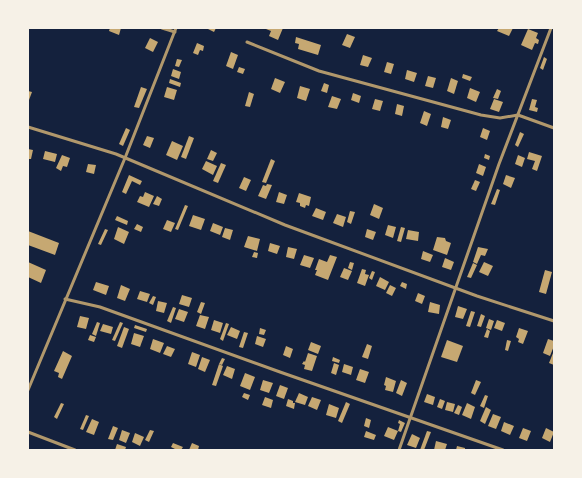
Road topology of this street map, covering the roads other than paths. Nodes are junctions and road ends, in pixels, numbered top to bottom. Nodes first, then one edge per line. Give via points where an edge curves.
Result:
1 (162, 28) edge
2 (176, 28) edge
3 (551, 28) edge
4 (175, 32) junction
5 (247, 42) dead end
6 (518, 115) junction
7 (28, 127) edge
8 (554, 128) edge
9 (125, 158) junction
10 (457, 288) junction
11 (65, 299) junction
12 (554, 321) edge
13 (28, 390) edge
14 (410, 417) junction
15 (28, 432) edge
16 (75, 450) edge
17 (399, 450) edge
18 (503, 450) edge

1 - 4 street
2 - 4 street
3 - 6 street
4 - 9 street
5 - 6 street via 319,71 481,115 500,118
6 - 8 street
6 - 10 street
7 - 9 street
9 - 10 street via 285,225
9 - 11 street
10 - 12 street
10 - 14 street
11 - 13 street
11 - 14 street via 100,307
14 - 17 street
14 - 18 street
15 - 16 street

